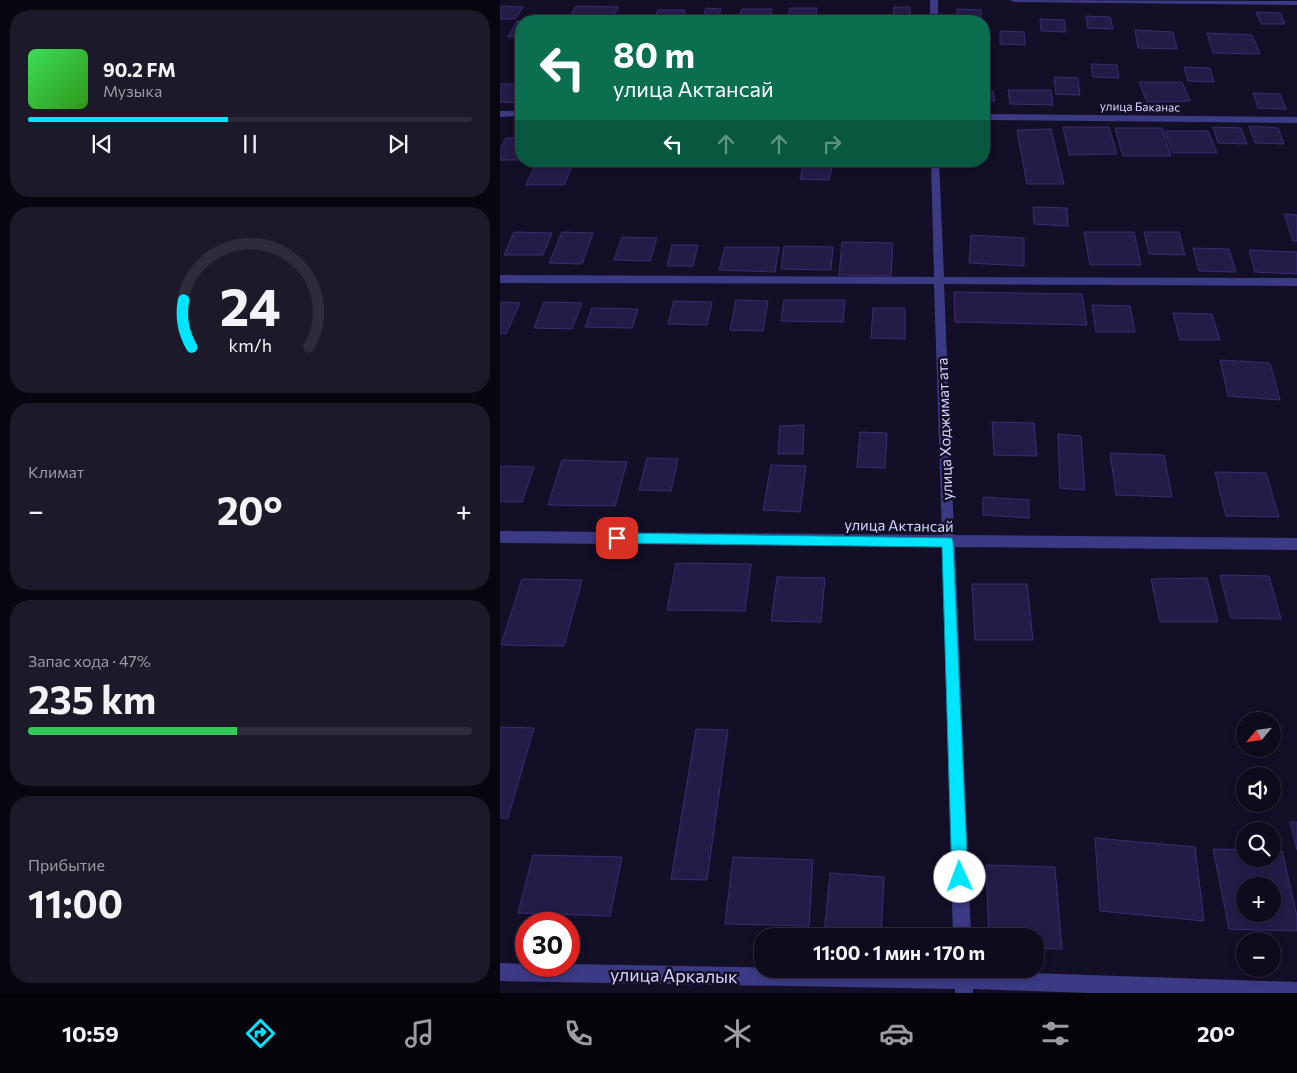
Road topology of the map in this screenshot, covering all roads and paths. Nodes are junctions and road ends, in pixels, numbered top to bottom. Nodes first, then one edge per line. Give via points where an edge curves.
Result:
1 (934, 0) edge
2 (1014, 0) edge
3 (1297, 3) edge
4 (934, 15) edge
5 (500, 114) edge
6 (515, 114) edge
7 (990, 117) edge
8 (1297, 120) edge
9 (935, 167) edge
10 (500, 279) edge
11 (939, 280) junction
12 (1297, 282) edge
13 (500, 537) edge
14 (947, 542) junction
15 (1297, 544) edge
16 (962, 928) edge
17 (500, 972) edge
18 (964, 981) edge
19 (1297, 991) edge

1 - 4 street
2 - 3 street
5 - 6 street
7 - 8 street, улица Баканас
9 - 11 street, улица Ходжимат ата
10 - 11 street
11 - 12 street
11 - 14 street, улица Ходжимат ата
13 - 14 street, улица Актансай
14 - 15 street, улица Актансай
14 - 16 street, улица Ходжимат ата
17 - 18 street, улица Аркалык
18 - 19 street, улица Аркалык

